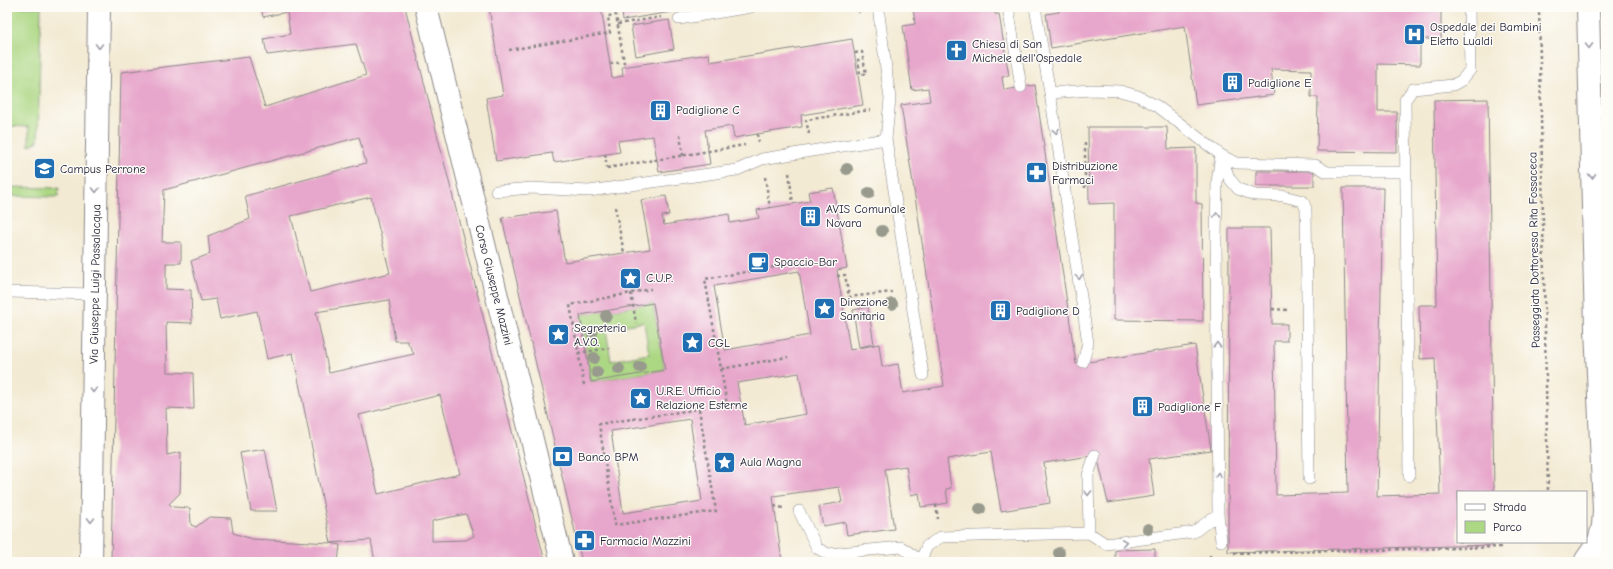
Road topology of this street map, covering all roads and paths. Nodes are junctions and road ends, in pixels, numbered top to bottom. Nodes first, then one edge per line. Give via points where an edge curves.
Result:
1 (99, 7) edge
2 (426, 7) edge
3 (751, 7) edge
4 (856, 7) edge
5 (878, 7) edge
6 (1008, 7) edge
7 (1035, 7) edge
8 (1469, 7) edge
9 (1539, 7) edge
10 (1588, 7) edge
11 (663, 17) dead end
12 (860, 17) dead end
13 (679, 19) dead end
14 (618, 24) junction
15 (864, 48) dead end
16 (509, 50) dead end
17 (855, 53) dead end
18 (858, 58) dead end
19 (610, 64) dead end
20 (869, 79) dead end
21 (1021, 88) dead end
22 (1050, 93) junction
23 (874, 109) dead end
24 (809, 134) dead end
25 (680, 135) dead end
26 (886, 139) junction
27 (1089, 144) dead end
28 (708, 151) dead end
29 (683, 155) junction
30 (1221, 155) junction
31 (684, 162) dead end
32 (607, 168) dead end
33 (1405, 172) junction
34 (790, 184) dead end
35 (1085, 190) dead end
36 (496, 191) dead end
37 (793, 204) dead end
38 (780, 266) dead end
39 (838, 276) dead end
40 (651, 289) dead end
41 (910, 290) junction
42 (7, 292) edge
43 (631, 293) junction
44 (95, 294) junction
45 (636, 323) dead end
46 (609, 348) dead end
47 (578, 353) junction
48 (788, 357) dead end
49 (1083, 362) dead end
50 (721, 369) junction
51 (923, 375) dead end
52 (584, 384) dead end
53 (727, 405) dead end
54 (1095, 455) dead end
55 (1409, 476) dead end
56 (1309, 479) dead end
57 (1548, 491) edge
58 (716, 511) joint
59 (799, 511) dead end
60 (1218, 514) junction
61 (1089, 533) junction
62 (1221, 541) dead end
63 (1501, 543) edge
64 (1216, 554) dead end
65 (1229, 554) dead end
66 (920, 561) edge
67 (1591, 561) edge
68 (90, 562) edge
69 (562, 562) edge
70 (1210, 562) edge

1 -> 44 street, Via Giuseppe Luigi Passalacqua
2 - 69 street, Corso Giuseppe Mazzini
3 - 13 lane
4 - 12 path
5 - 26 lane via 890,99
6 - 21 lane
7 - 22 lane
8 - 33 lane via 1470,70 1462,80 1453,85 1413,89 1405,100
9 - 57 path, Passeggiata Dottoressa Rita Fossaceca
10 -> 67 street via 1596,328 1604,510 1603,526
11 - 14 path
14 - 16 path via 616,15 608,16 610,33
14 - 19 path via 624,62
15 - 20 path
17 - 18 path via 862,52 866,74 860,74
22 - 30 lane via 1091,90 1138,96 1157,106
22 -> 49 lane via 1088,343
23 - 24 path via 806,120
25 - 29 path
26 - 36 lane via 762,159 737,170 588,191 531,188
26 - 41 lane
27 - 35 path via 1085,144
28 - 29 path
29 - 31 path
29 - 32 path
30 - 33 lane via 1236,163 1316,165 1327,172
30 - 56 lane via 1230,178 1238,189 1255,195 1283,196 1303,201 1306,209
60 -> 30 lane via 1216,239 1217,182
33 - 55 lane
34 - 37 path
38 - 50 path via 705,279
39 - 41 path via 845,275 849,297
40 - 43 path
41 - 51 lane
42 - 44 lane
43 - 45 path
43 - 47 path via 570,305
44 -> 68 street, Via Giuseppe Luigi Passalacqua
46 - 47 path
47 - 52 path
48 - 50 path
50 - 53 path
54 -> 61 lane via 1088,475
58 - 58 path via 615,525 599,424 699,409
59 - 66 lane via 817,548 828,554 902,547
61 -> 60 lane via 1106,544 1194,532
60 - 62 lane
61 - 66 lane via 941,537 927,546
63 - 65 path via 1501,547
64 - 70 path via 1210,554

